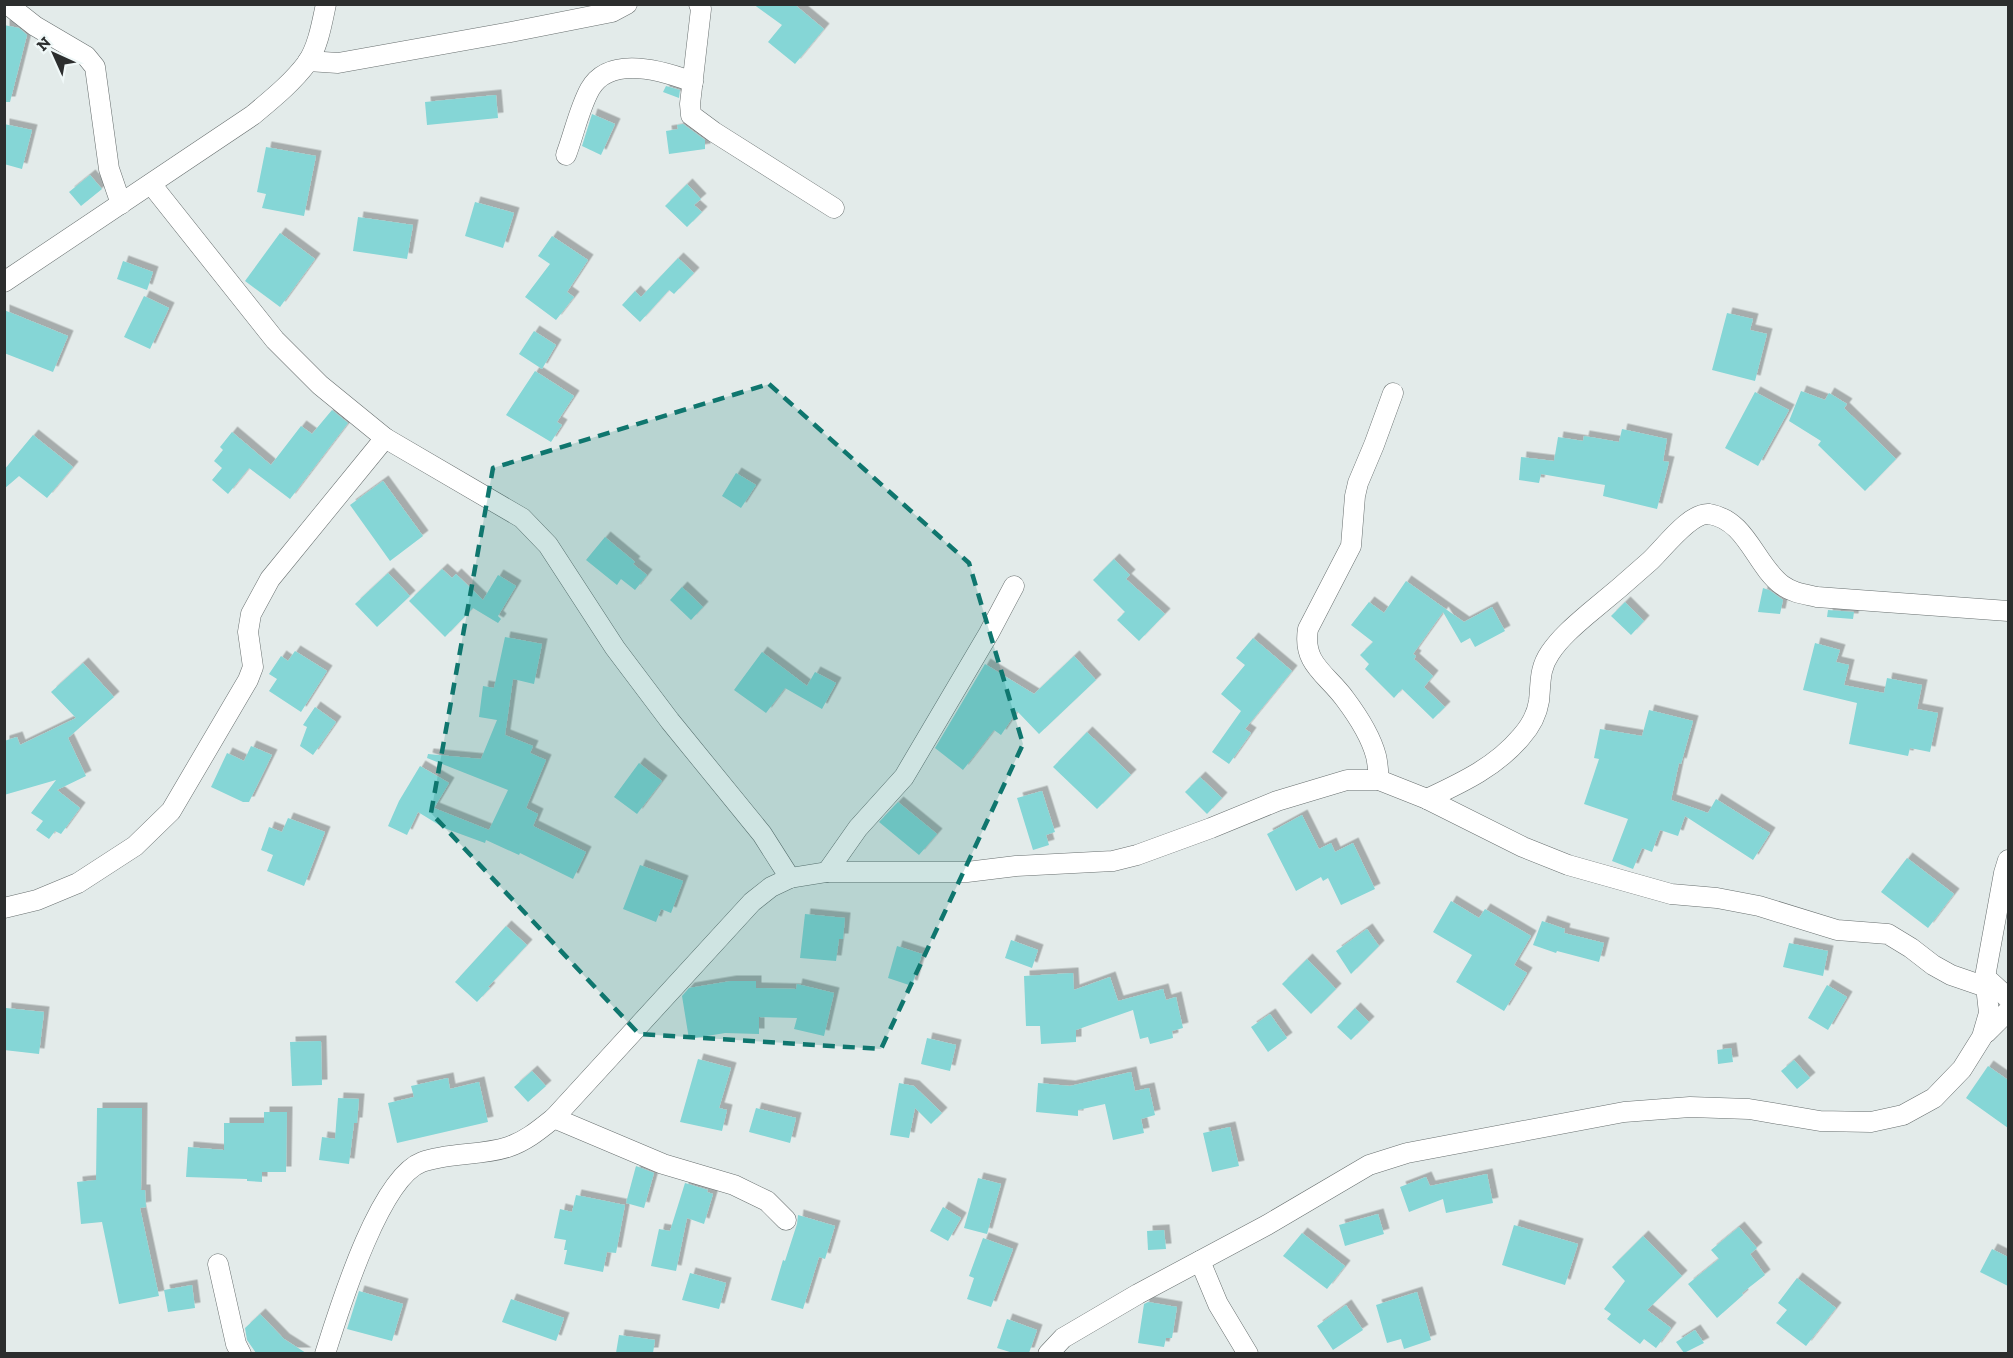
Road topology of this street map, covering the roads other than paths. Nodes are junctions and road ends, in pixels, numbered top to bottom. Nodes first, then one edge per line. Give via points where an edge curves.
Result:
1 (7, 4) edge
2 (326, 4) edge
3 (627, 4) edge
4 (699, 4) edge
5 (308, 61) junction
6 (693, 82) junction
7 (566, 155) dead end
8 (152, 184) junction
9 (121, 204) junction
10 (834, 208) dead end
11 (4, 282) edge
12 (1393, 393) dead end
13 (385, 438) junction
14 (1014, 586) dead end
15 (2008, 611) edge
16 (1379, 780) junction
17 (1427, 799) junction
18 (2008, 860) edge
19 (827, 872) junction
20 (790, 878) junction
21 (4, 908) edge
22 (1986, 982) junction
23 (2008, 998) edge
24 (2008, 1011) edge
25 (1982, 1037) junction
26 (554, 1118) junction
27 (786, 1220) dead end
28 (1200, 1261) junction
29 (219, 1264) dead end
30 (241, 1353) edge
31 (325, 1353) edge
32 (1048, 1353) edge
33 (1248, 1353) edge

1 - 9 street via 86,56 95,67 109,169
2 - 5 street
3 - 5 street via 612,12 511,33 338,63
4 - 6 street
5 - 8 street via 253,115
6 - 7 street via 642,68 612,71 591,88
6 - 10 street via 690,104 696,120
8 - 9 street
8 - 13 street via 275,340 320,385
9 - 11 street
12 - 16 street via 1358,483 1351,546 1308,629 1306,641 1313,663 1345,699 1367,735 1376,756
13 - 20 street via 522,518 549,545 615,648 762,834
13 - 21 street via 270,579 251,614 248,632 253,667 248,680 171,811 135,846 78,884
14 - 19 street via 904,777 858,828
15 - 17 street via 1816,597 1792,591 1781,584 1728,522 1701,514 1565,634 1541,669 1539,702 1531,725 1520,739 1491,765
16 - 17 street
16 - 19 street via 1347,780 1277,801 1201,832 1113,861 956,872
17 - 22 street via 1568,865 1671,894 1759,906 1837,930 1888,934 1942,970
18 - 22 street
19 - 20 street
20 - 26 street via 752,902
22 - 23 street
22 - 25 street via 1989,1013
24 - 25 street
25 - 28 street via 1962,1069 1934,1098 1903,1115 1861,1122 1820,1121 1749,1109 1690,1107 1624,1112 1407,1153 1369,1165
26 - 27 street via 663,1164 734,1185 768,1201
26 - 31 street via 529,1138 507,1148 442,1156 420,1162 408,1171 394,1188 353,1266
28 - 32 street via 1063,1338
28 - 33 street via 1218,1304
29 - 30 street

